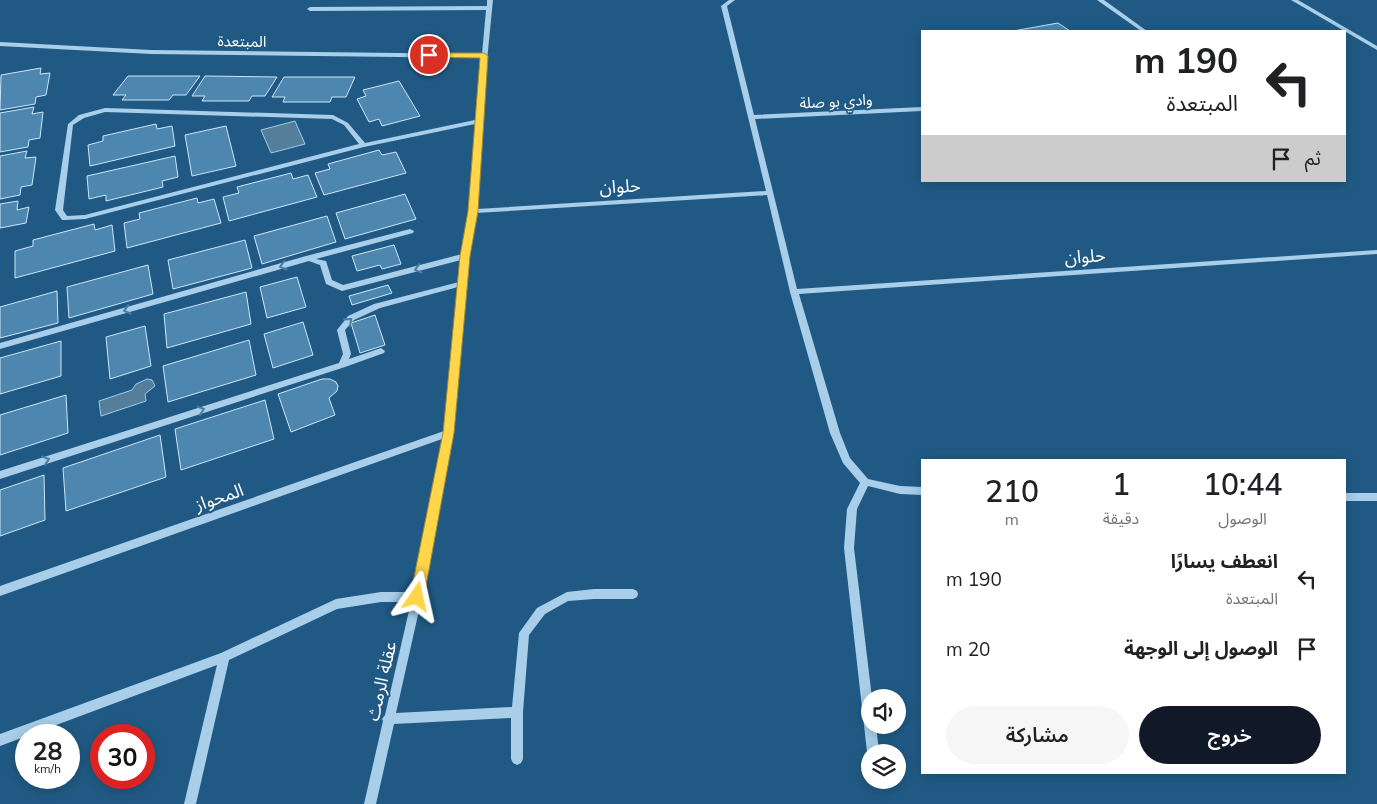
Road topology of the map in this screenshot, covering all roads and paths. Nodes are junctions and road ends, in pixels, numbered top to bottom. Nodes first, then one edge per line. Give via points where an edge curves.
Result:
1 (732, 0) edge
2 (1100, 0) edge
3 (1294, 0) edge
4 (489, 4) edge
5 (310, 9) dead end
6 (1143, 30) edge
7 (1346, 30) edge
8 (1346, 30) edge
9 (0, 44) edge
10 (1377, 48) edge
11 (484, 56) junction
12 (921, 109) edge
13 (751, 117) junction
14 (478, 121) junction
15 (363, 145) junction
16 (769, 194) junction
17 (473, 211) junction
18 (410, 231) dead end
19 (1377, 252) edge
20 (465, 256) junction
21 (309, 258) junction
22 (463, 284) junction
23 (794, 292) junction
24 (0, 346) edge
25 (381, 351) dead end
26 (342, 365) junction
27 (448, 433) junction
28 (0, 475) edge
29 (865, 482) junction
30 (921, 491) edge
31 (1346, 497) edge
32 (1377, 497) edge
33 (0, 591) edge
34 (633, 594) dead end
35 (417, 597) junction
36 (224, 657) junction
37 (517, 712) junction
38 (388, 719) junction
39 (0, 740) edge
40 (872, 744) edge
41 (517, 759) dead end
42 (190, 804) edge
43 (370, 804) edge

1 - 13 street via 724,6
2 - 6 street
3 - 7 street
4 - 5 street
4 - 11 street, عقلة الرمث
8 - 10 street
9 - 11 street, المبتعدة via 160,52
11 - 14 street, عقلة الرمث
12 - 13 street, وادي بو صلة
13 - 16 street
14 - 15 street
14 - 17 street, عقلة الرمث
15 - 15 street via 85,217 65,218 59,210 70,125 87,113 105,110 333,118 346,124
16 - 17 street, حلوان
16 - 23 street
17 - 20 street, عقلة الرمث
18 - 21 street
19 - 23 street, حلوان
20 -> 21 street via 342,288 329,282 322,263
20 - 22 street, عقلة الرمث
21 -> 24 street
26 -> 22 street via 347,354 341,330 351,318 377,306
22 - 27 street, عقلة الرمث
23 - 29 street via 834,433 846,460
25 - 26 street
28 -> 26 street
27 - 33 street, المحواز
27 - 35 street, عقلة الرمث
29 - 30 street
29 - 40 street via 852,509 849,548
31 - 32 street
34 - 37 street via 567,597 541,611 524,633
35 - 36 street via 381,597 336,604
35 - 38 street, عقلة الرمث
36 - 39 street
36 - 42 street
37 - 38 street
37 - 41 street
38 - 43 street, عقلة الرمث

